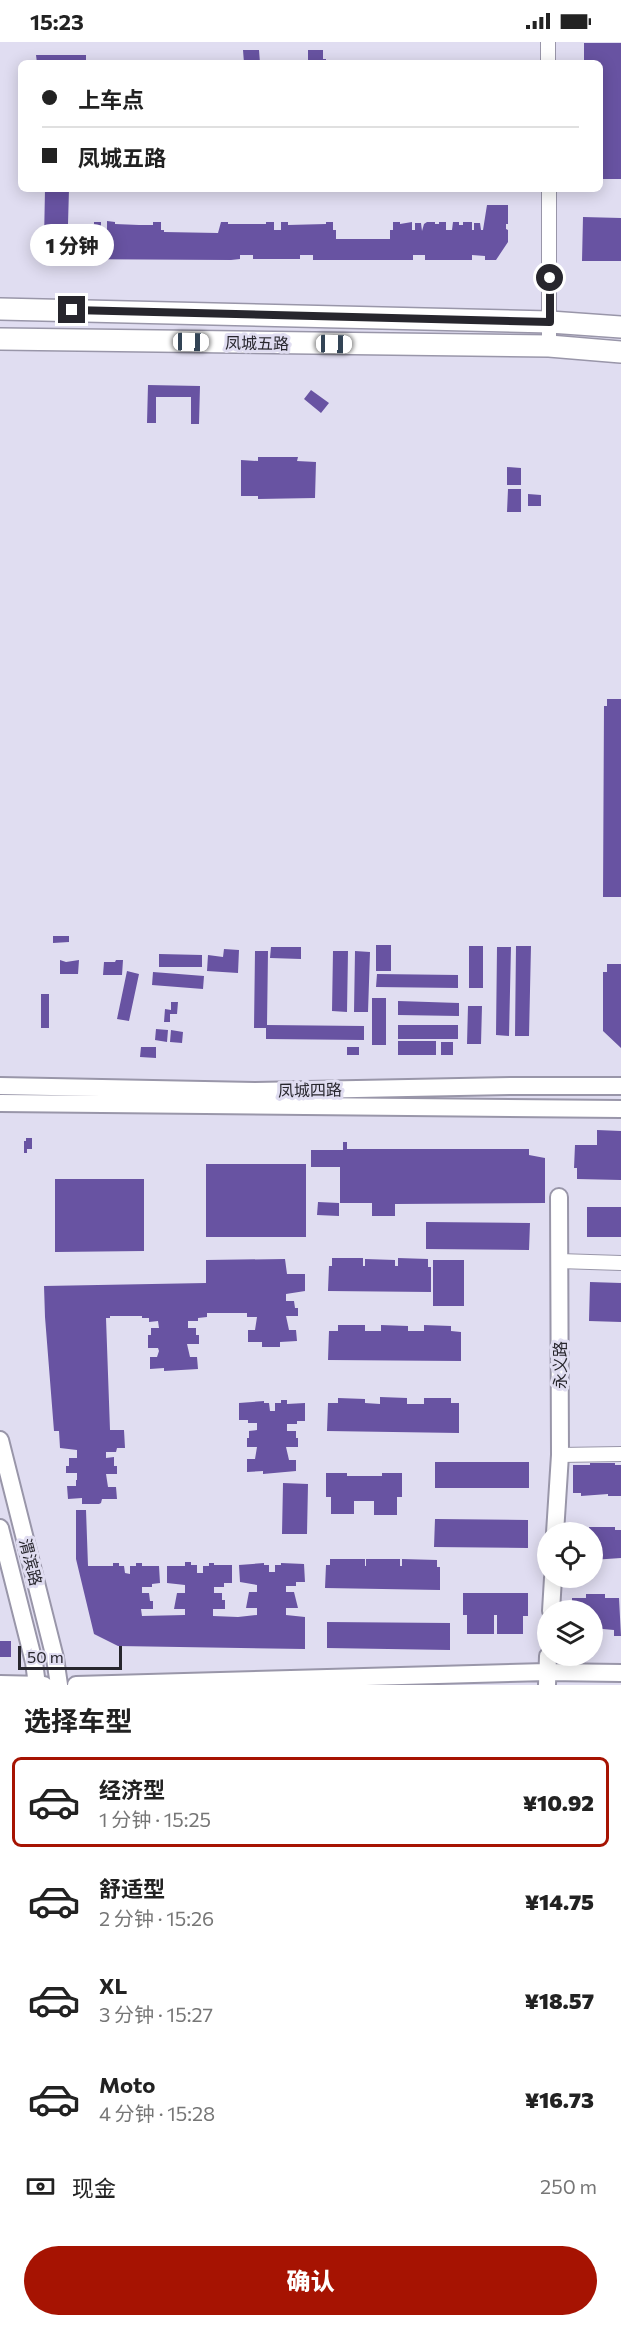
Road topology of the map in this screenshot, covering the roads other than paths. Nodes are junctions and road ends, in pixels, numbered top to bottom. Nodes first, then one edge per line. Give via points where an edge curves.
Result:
1 (548, 42) edge
2 (548, 60) edge
3 (549, 192) edge
4 (0, 309) edge
5 (550, 322) junction
6 (621, 327) edge
7 (0, 339) edge
8 (549, 346) junction
9 (621, 352) edge
10 (0, 1086) edge
11 (621, 1086) edge
12 (0, 1103) edge
13 (621, 1109) edge
14 (559, 1197) dead end
15 (560, 1261) junction
16 (621, 1263) edge
17 (0, 1440) edge
18 (560, 1455) junction
19 (621, 1455) edge
20 (556, 1522) edge
21 (0, 1528) edge
22 (547, 1671) edge
23 (621, 1673) edge
24 (0, 1684) edge
25 (37, 1685) edge
26 (44, 1685) edge
27 (59, 1685) edge
28 (76, 1685) edge

1 - 2 street
3 - 5 street
4 - 5 main road, 凤城五路
5 - 6 main road, 凤城五路
5 - 8 street
7 - 8 main road, 凤城五路
8 - 9 main road, 凤城五路
10 - 11 street, 凤城四路 via 255,1091
12 - 13 street, 凤城四路
14 - 15 street, 永义路
15 - 16 street
15 - 18 street, 永义路
17 - 27 street, 渭滨路
18 - 19 street
18 - 20 street, 永义路
21 - 25 street, 渭滨路
22 - 23 street
22 - 28 street
24 - 25 street
25 - 26 street

